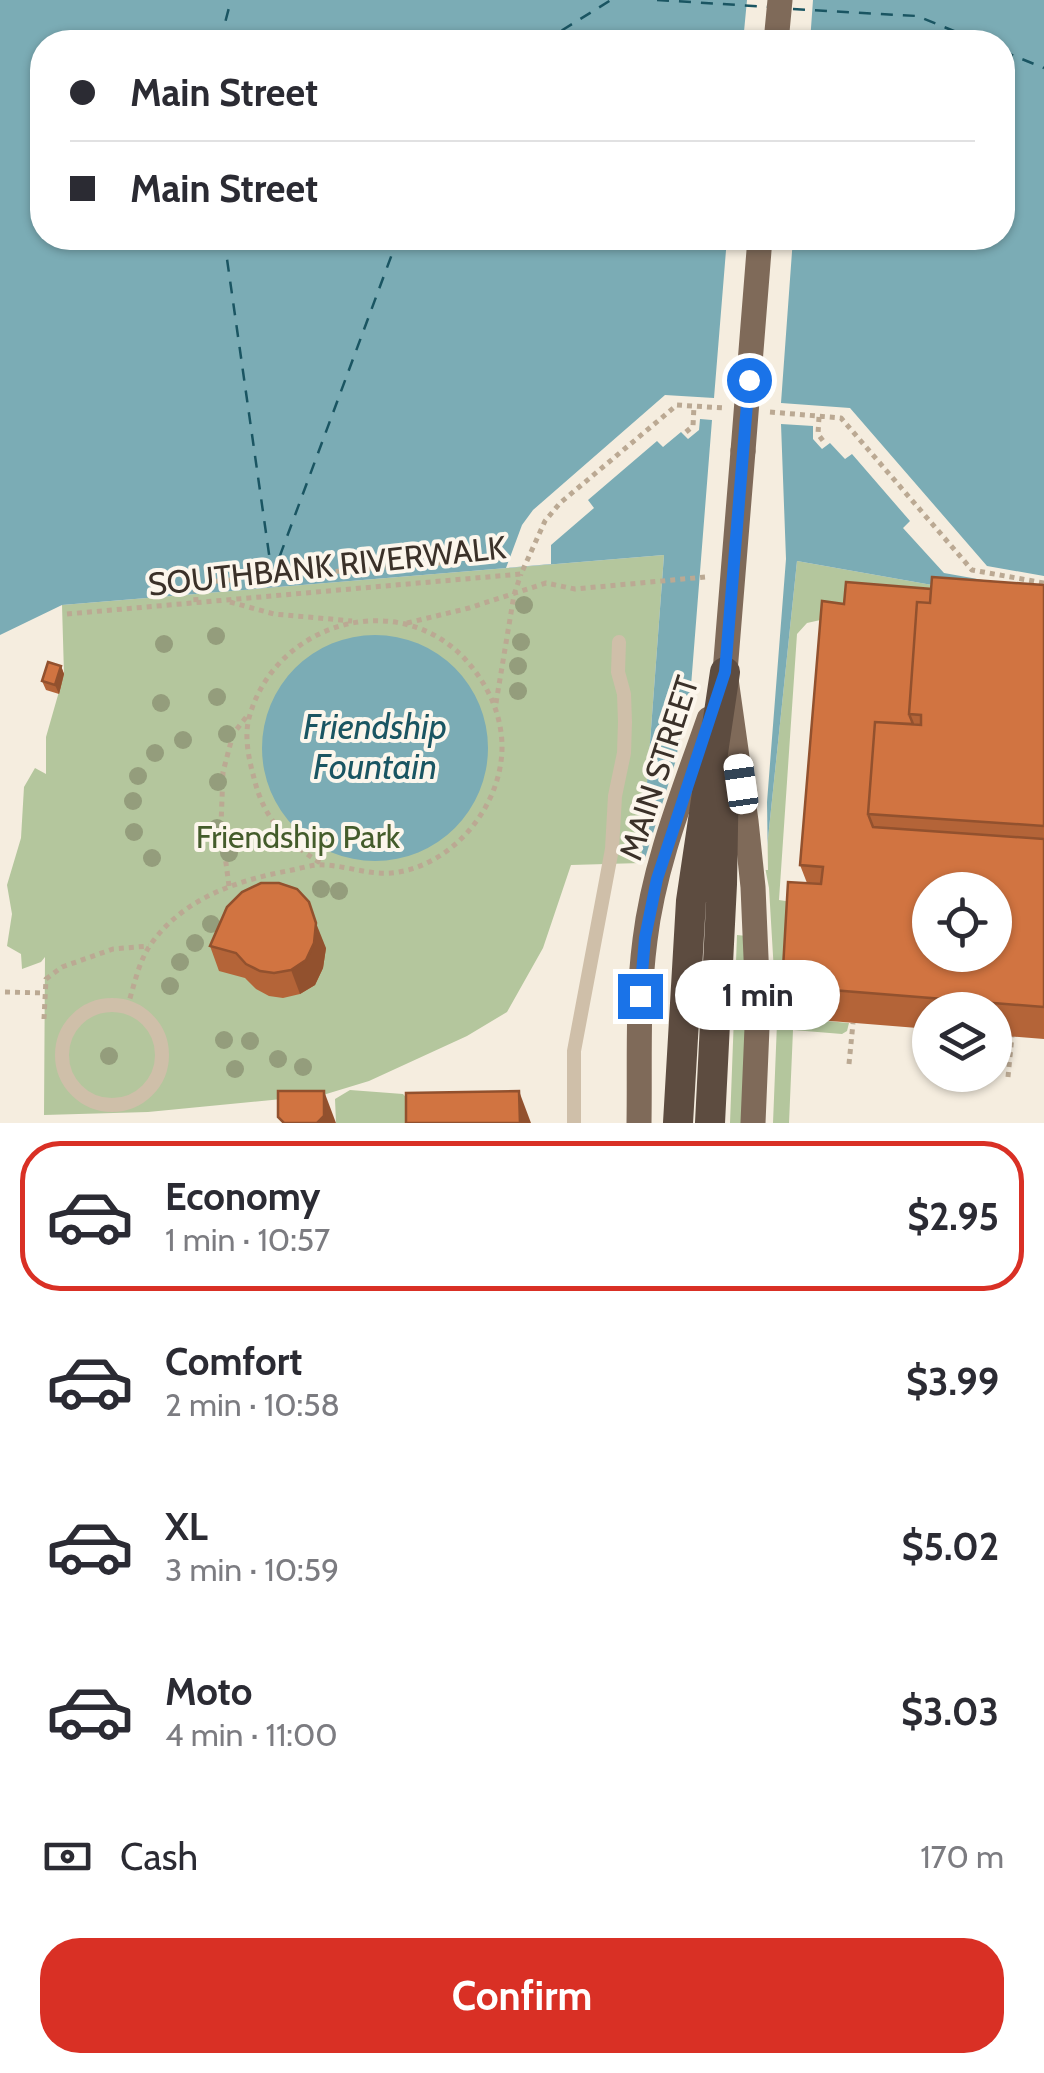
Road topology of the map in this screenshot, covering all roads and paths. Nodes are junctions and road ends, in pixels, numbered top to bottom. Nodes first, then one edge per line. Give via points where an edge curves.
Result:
1 (780, 0) edge
2 (777, 30) edge
3 (759, 250) edge
4 (694, 406) junction
5 (730, 409) dead end
6 (766, 412) dead end
7 (819, 420) junction
8 (686, 432) dead end
9 (824, 442) dead end
10 (500, 558) dead end
11 (521, 574) junction
12 (705, 577) dead end
13 (1044, 583) edge
14 (514, 595) junction
15 (224, 600) junction
16 (196, 602) junction
17 (68, 614) dead end
18 (355, 621) junction
19 (404, 624) junction
20 (619, 642) dead end
21 (725, 672) junction
22 (496, 706) junction
23 (254, 708) junction
24 (322, 864) junction
25 (708, 883) junction
26 (230, 886) junction
27 (149, 946) junction
28 (4, 992) dead end
29 (46, 993) junction
30 (127, 1008) junction
31 (44, 1018) dead end
32 (853, 1023) dead end
33 (850, 1064) dead end
34 (118, 1105) junction
35 (122, 1123) edge
36 (574, 1123) edge
37 (639, 1123) edge
38 (678, 1123) edge
39 (710, 1123) edge
40 (752, 1123) edge

1 - 2 main road
3 - 21 main road, MAIN STREET, bridge
4 - 5 path
4 - 8 path
4 - 11 path, SOUTHBANK RIVERWALK via 677,405 560,503
6 - 7 path
7 - 9 path
7 - 13 path via 841,418 972,570
10 - 16 path via 195,584
11 - 14 path
11 - 15 path, SOUTHBANK RIVERWALK
12 - 14 path via 575,589 546,584
14 - 19 path
14 - 22 path
15 - 16 path, SOUTHBANK RIVERWALK
15 - 18 path via 274,614
16 - 17 path, SOUTHBANK RIVERWALK
18 - 19 path
18 - 23 path via 319,633 287,656
19 - 22 path via 454,647
20 - 36 lane via 624,753 574,1051
21 - 25 highway
21 - 37 main road, MAIN STREET via 657,879 645,938
21 - 40 main road, MAIN STREET via 753,887 758,1004
22 - 24 path via 498,776 487,807 466,834 434,859 400,872
23 - 24 path via 248,755 258,793 272,822
23 - 26 path via 233,734 224,772 221,825
24 - 26 path
25 - 38 highway via 687,953
25 - 39 highway
26 - 27 path via 170,922
27 - 29 path via 112,948 62,967 46,980
27 - 30 path
28 - 29 path
29 - 31 path
30 - 34 lane via 154,1028 162,1060 148,1090
30 - 34 lane via 95,1008 63,1042 74,1088 87,1099
32 - 33 path
34 - 35 lane

